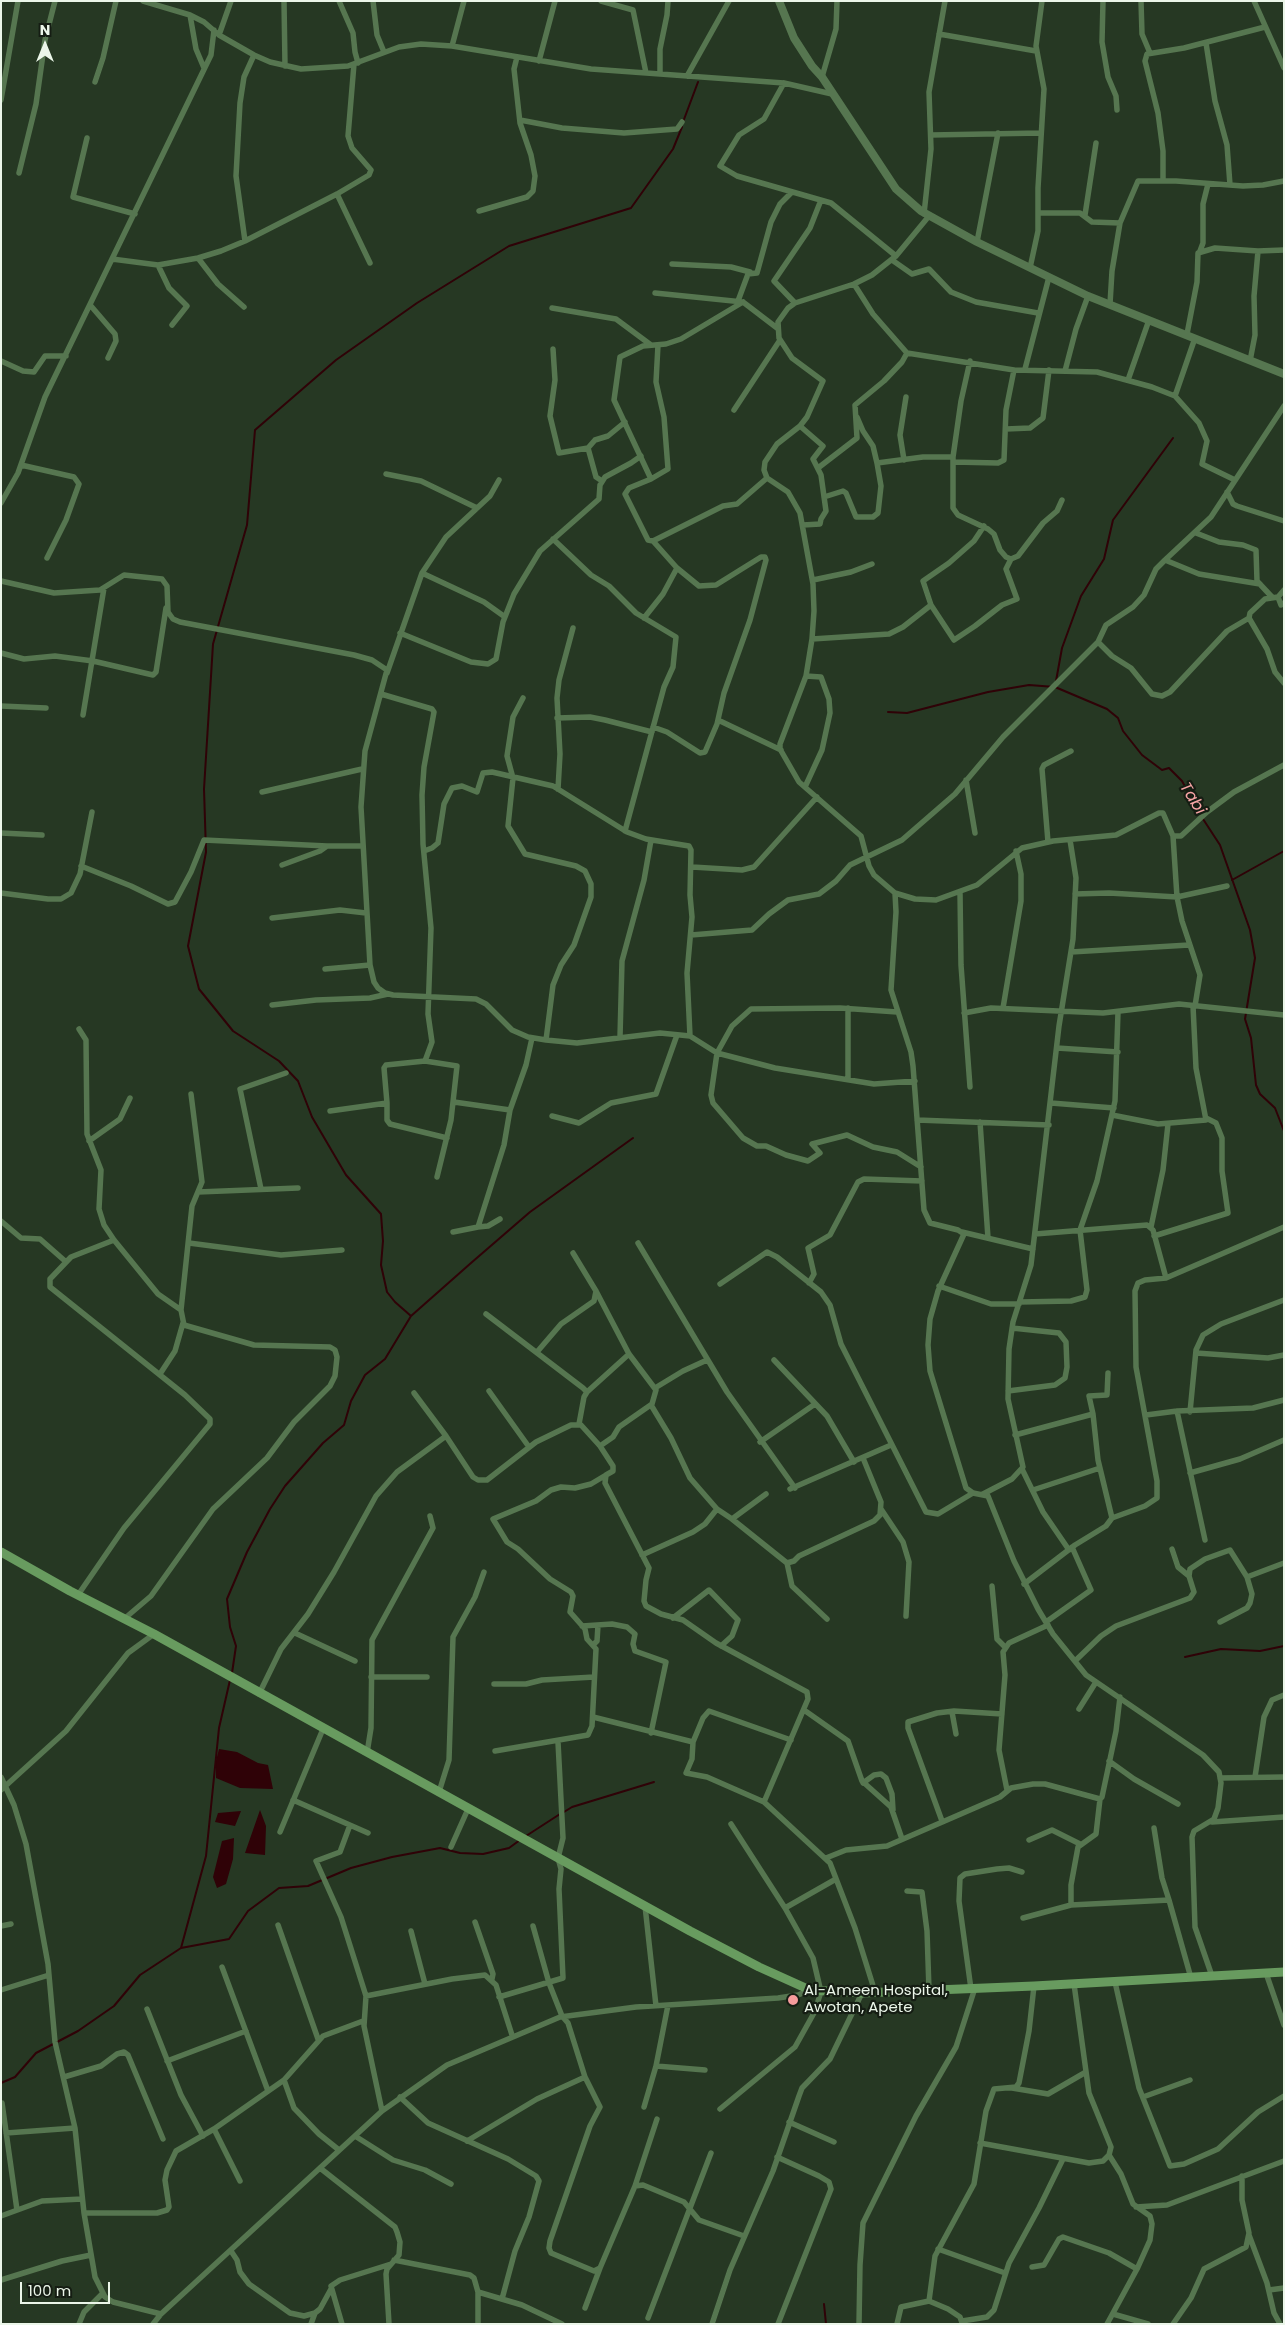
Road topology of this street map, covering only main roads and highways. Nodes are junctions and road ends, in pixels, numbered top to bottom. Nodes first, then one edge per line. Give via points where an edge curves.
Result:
1 (1, 1552) edge
2 (1284, 1972) edge

1 - 2 main road via 645,1906 759,1967 810,1990 930,1990

